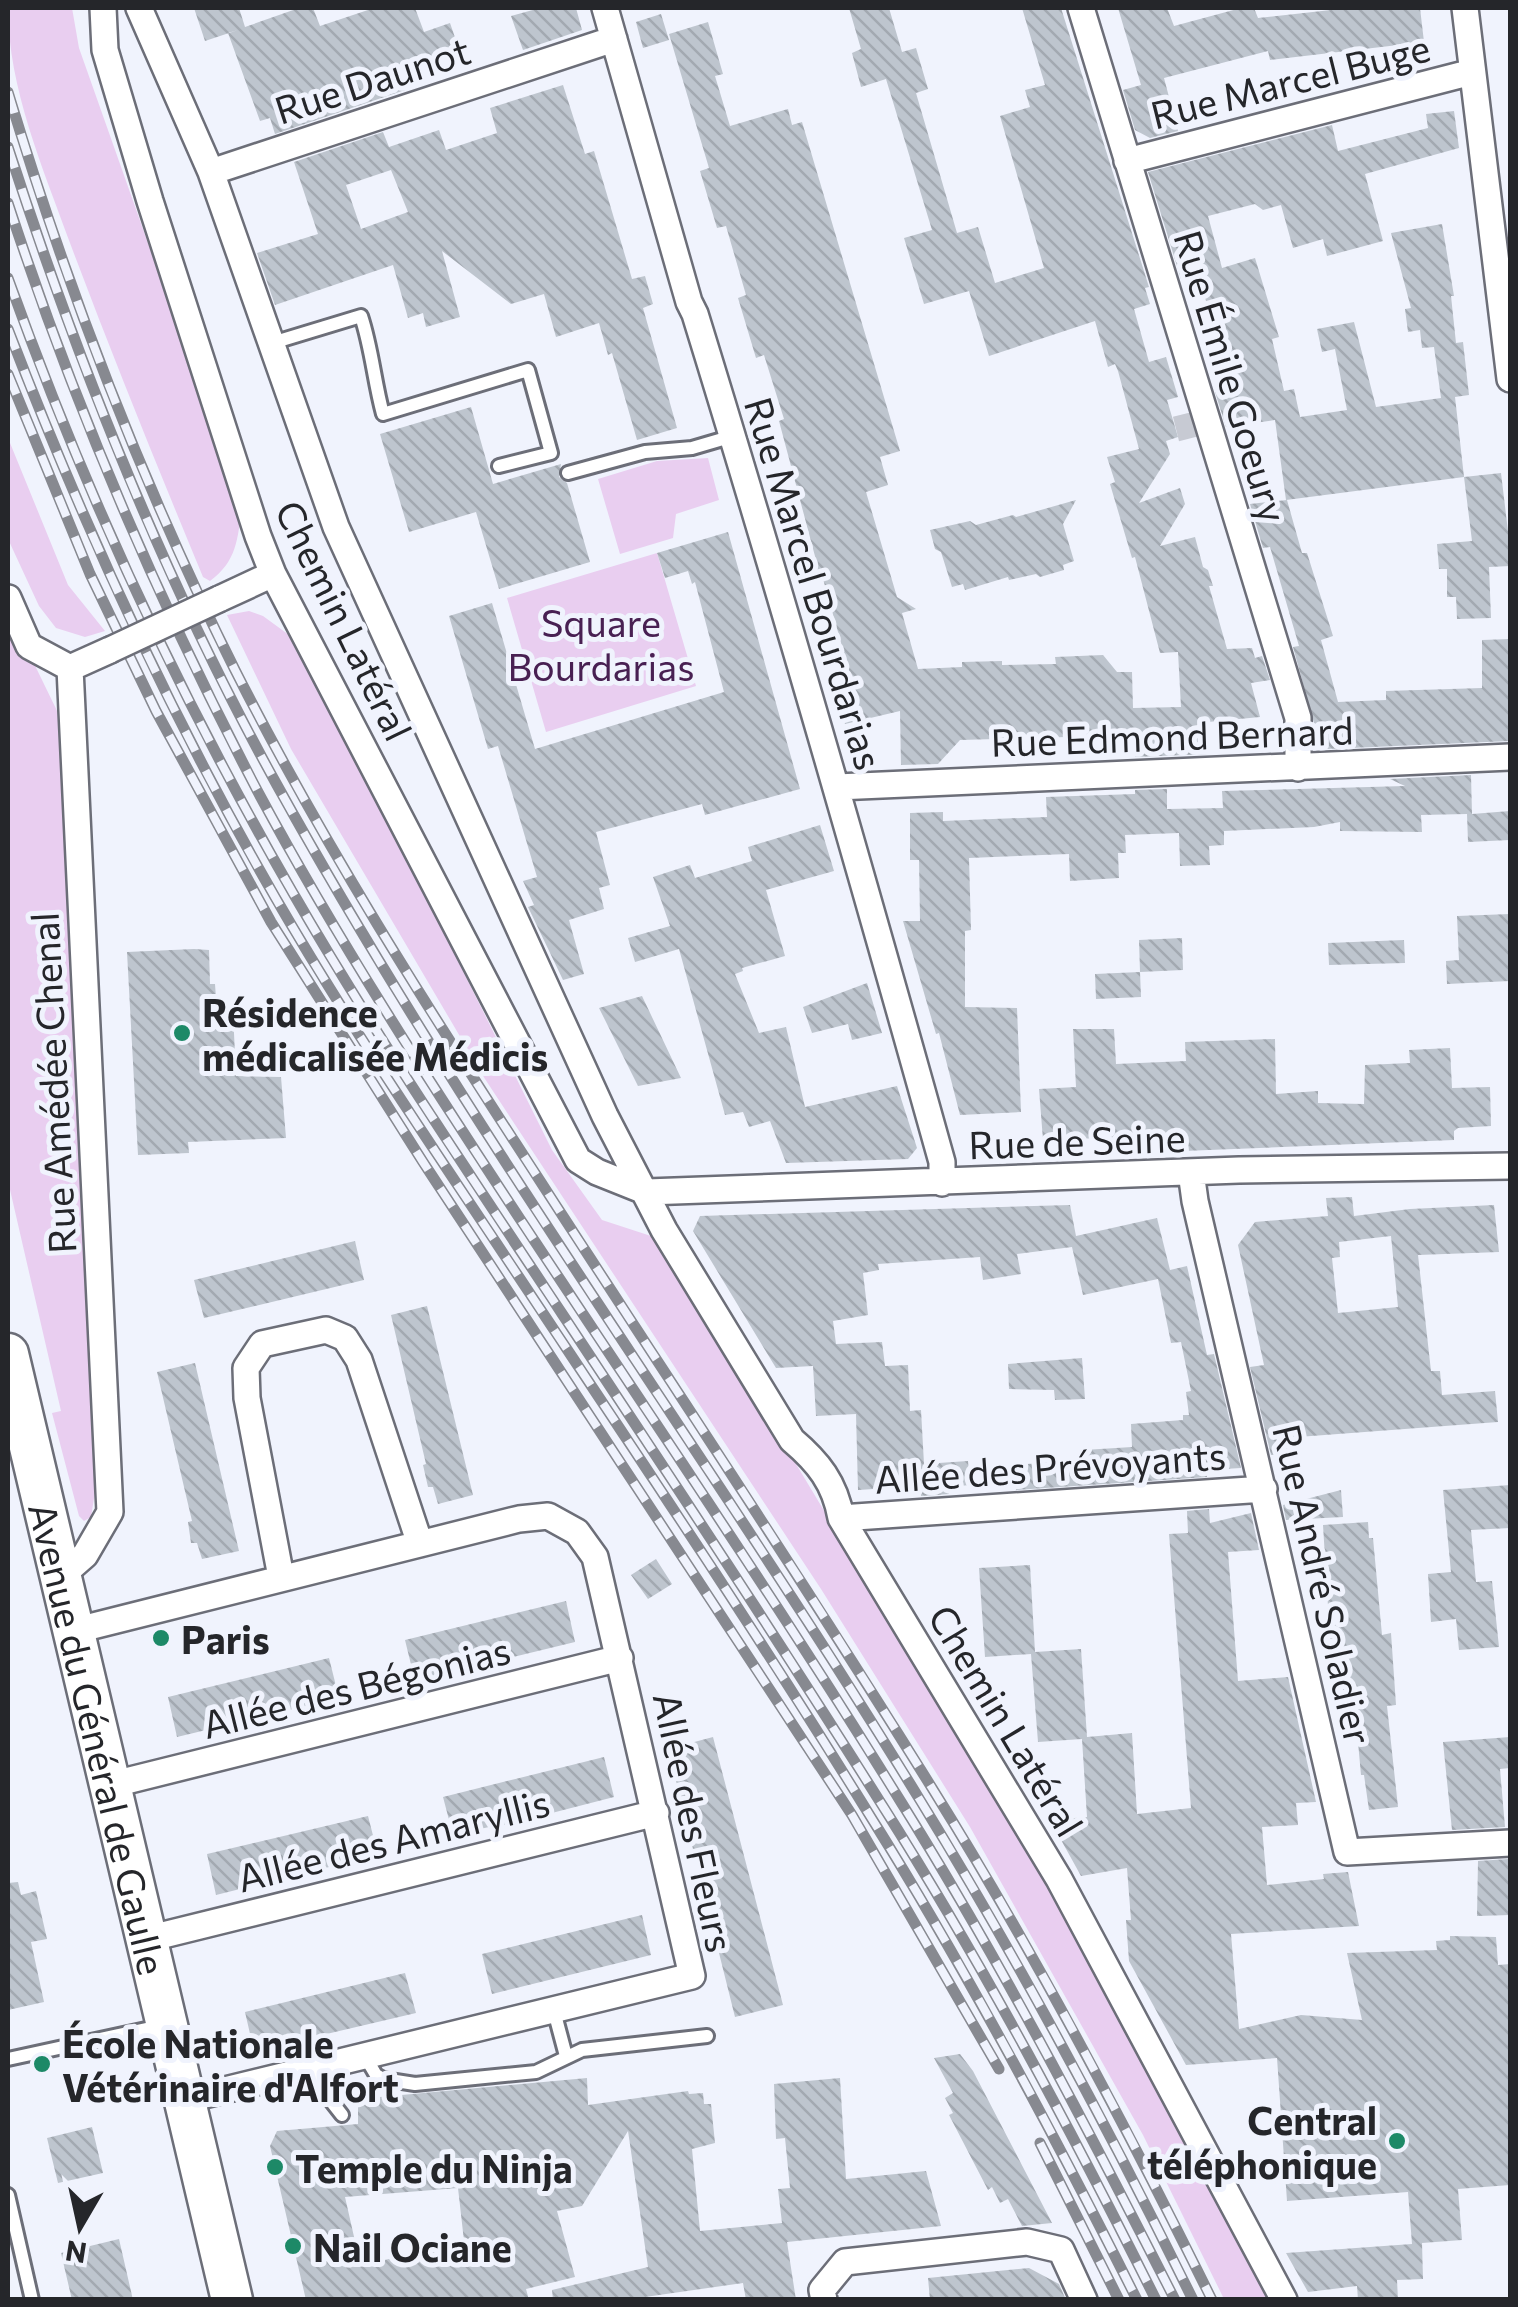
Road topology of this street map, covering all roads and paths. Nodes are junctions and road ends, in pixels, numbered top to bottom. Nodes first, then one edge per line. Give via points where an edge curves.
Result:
1 (104, 8) edge
2 (139, 8) edge
3 (605, 8) edge
4 (1081, 8) edge
5 (1465, 8) edge
6 (614, 39) junction
7 (1472, 72) junction
8 (1127, 161) junction
9 (211, 172) junction
10 (272, 344) junction
11 (1510, 379) edge
12 (733, 436) junction
13 (499, 466) dead end
14 (568, 473) dead end
15 (274, 574) junction
16 (8, 598) edge
17 (70, 668) junction
18 (1510, 758) edge
19 (1298, 768) junction
20 (837, 787) junction
21 (1510, 1166) edge
22 (1192, 1172) junction
23 (942, 1183) junction
24 (647, 1192) junction
25 (8, 1354) edge
26 (1264, 1490) junction
27 (842, 1518) junction
28 (420, 1544) junction
29 (61, 1576) junction
30 (281, 1577) junction
31 (74, 1630) junction
32 (620, 1658) junction
33 (110, 1785) junction
34 (656, 1813) junction
35 (1510, 1843) edge
36 (147, 1939) junction
37 (554, 2010) junction
38 (168, 2024) junction
39 (707, 2036) dead end
40 (566, 2056) junction
41 (366, 2058) junction
42 (8, 2059) edge
43 (298, 2074) junction
44 (184, 2100) junction
45 (342, 2116) dead end
46 (8, 2195) edge
47 (32, 2300) edge
48 (232, 2300) edge
49 (824, 2300) edge
50 (1084, 2300) edge
51 (1284, 2300) edge

1 - 15 street, Chemin Latéral via 105,50 144,182
2 - 9 street, Chemin Latéral
3 - 6 street, Rue Marcel Bourdarias
4 - 8 street, Rue Émile Goeury
5 - 7 street
6 - 9 street, Rue Daunot
6 - 12 street, Rue Marcel Bourdarias
7 - 8 street, Rue Marcel Buge
7 - 11 street
8 - 19 street, Rue Émile Goeury via 1298,718
9 - 10 street, Chemin Latéral
10 - 13 lane via 362,316 383,414 528,370 551,452
10 - 24 street, Chemin Latéral via 336,527 605,1116
12 - 14 lane
12 - 20 street, Rue Marcel Bourdarias
15 - 17 street, bridge
15 - 24 street, Chemin Latéral via 561,1132 578,1160
16 - 17 street via 29,646
17 - 29 street, Rue Amédée Chenal via 110,1512 85,1555
18 - 19 street, Rue Edmond Bernard
19 - 20 street, Rue Edmond Bernard
20 - 23 street, Rue Marcel Bourdarias via 942,1162
21 - 22 street, Rue de Seine
22 - 23 street, Rue de Seine
22 - 26 street, Rue André Soladier
23 - 24 street, Rue de Seine
24 - 27 street, Chemin Latéral via 792,1440 818,1462
25 - 29 main road, Avenue du Général de Gaulle
26 - 27 street, Allée des Prévoyants
26 - 35 street, Rue André Soladier via 1347,1852
27 - 51 street, Chemin Latéral via 1059,1879
28 - 30 street
28 - 30 street via 359,1360 345,1338 326,1330 292,1336 262,1344 246,1368
28 - 32 street, Allée des Fleurs via 548,1516 577,1532 595,1556
29 - 31 main road, Avenue du Général de Gaulle
30 - 31 street
31 - 33 main road, Avenue du Général de Gaulle
32 - 33 street, Allée des Bégonias
32 - 34 street, Allée des Fleurs
33 - 36 main road, Avenue du Général de Gaulle
34 - 36 street, Allée des Amaryllis
34 - 37 street, Allée des Fleurs via 692,1976
36 - 38 main road, Avenue du Général de Gaulle
37 - 40 lane
37 - 41 street, Allée des Fleurs
38 - 42 lane
38 - 44 main road, Avenue du Général de Gaulle
39 - 40 lane
40 - 41 lane via 536,2072 415,2084 384,2079
41 - 43 street, Allée des Fleurs
43 - 44 street, Allée des Fleurs
43 - 45 lane via 320,2087
44 - 48 main road, Avenue du Général de Gaulle
46 - 47 lane
49 - 50 street via 822,2290 846,2262 1027,2242 1061,2250

